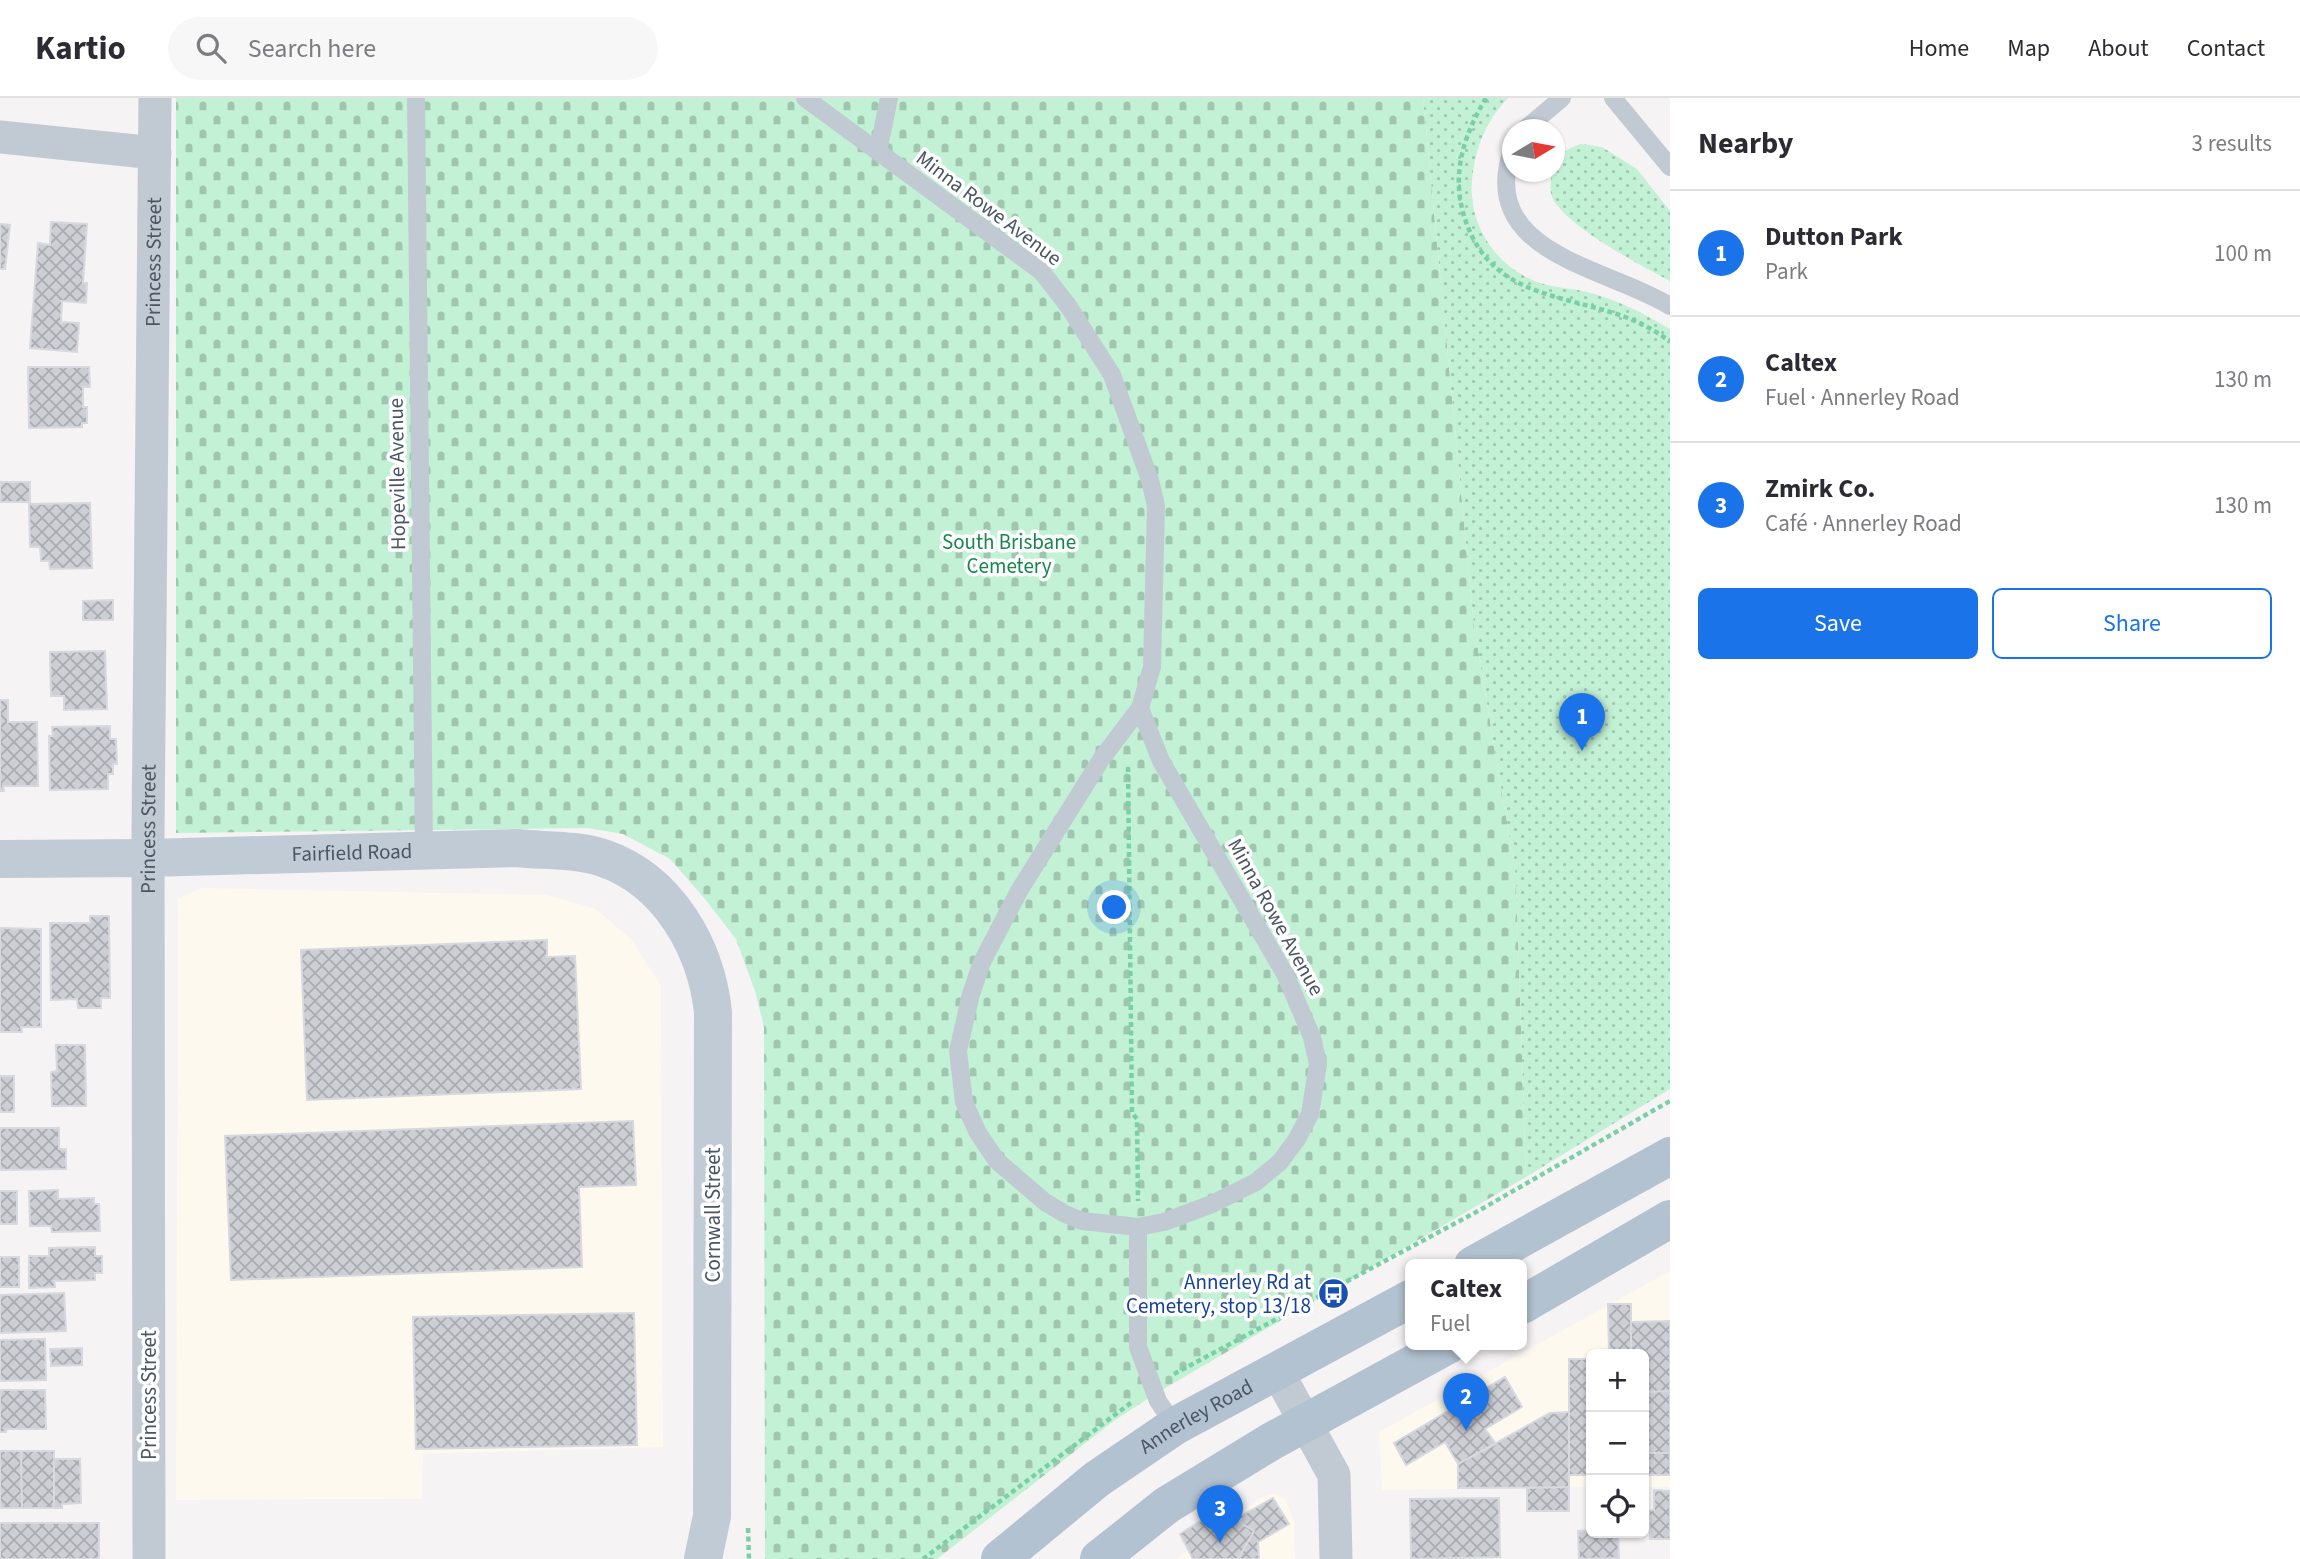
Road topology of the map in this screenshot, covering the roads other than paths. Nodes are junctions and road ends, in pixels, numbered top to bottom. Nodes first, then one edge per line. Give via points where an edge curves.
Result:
1 (155, 98) edge
2 (416, 98) edge
3 (805, 98) edge
4 (889, 98) edge
5 (1562, 98) edge
6 (1613, 98) edge
7 (1537, 119) edge
8 (0, 137) edge
9 (878, 152) junction
10 (155, 153) junction
11 (1670, 167) edge
12 (1507, 182) edge
13 (1670, 306) edge
14 (1140, 708) junction
15 (424, 849) junction
16 (149, 858) junction
17 (0, 859) edge
18 (682, 920) joint
19 (1670, 1156) edge
20 (1670, 1219) edge
21 (1138, 1227) junction
22 (1484, 1259) edge
23 (1527, 1301) edge
24 (1405, 1302) edge
25 (1439, 1350) edge
26 (1277, 1371) junction
27 (1305, 1423) junction
28 (1175, 1426) junction
29 (730, 1518) junction
30 (149, 1552) edge
31 (703, 1559) edge
32 (725, 1559) edge
33 (1000, 1559) edge
34 (1099, 1559) edge
35 (1336, 1559) edge

1 - 10 street, Princess Street
2 - 15 lane, Hopeville Avenue
3 - 9 lane, Minna Rowe Avenue
4 - 9 lane
5 - 7 lane
6 - 11 lane
8 - 10 street
9 - 14 lane, Minna Rowe Avenue via 1042,272 1112,375 1156,506 1154,644
10 - 16 street, Princess Street
12 - 13 lane via 1516,218 1531,238
14 - 21 lane, Minna Rowe Avenue via 1161,761 1285,974 1312,1037 1318,1064 1310,1114 1280,1162 1256,1182 1212,1204
14 - 21 lane, Minna Rowe Avenue via 1102,758 1019,891 982,962 958,1051 964,1102 997,1161 1065,1214 1082,1221
15 - 16 main road, Fairfield Road
15 - 18 main road, Fairfield Road via 517,848 602,858 656,890
16 - 17 main road, Fairfield Road
16 - 30 street, Princess Street
18 - 29 main road, Cornwall Street via 704,967 713,1012
19 - 22 main road
20 - 23 main road
21 - 28 lane via 1138,1347 1158,1401
24 - 26 main road, Annerley Road
25 - 27 main road
26 - 27 street
26 - 28 main road, Annerley Road
27 - 34 main road via 1167,1505
27 - 35 street via 1334,1475
28 - 33 main road, Annerley Road via 1097,1479
29 - 31 main road, Cornwall Street
29 - 32 main road, Cornwall Street

